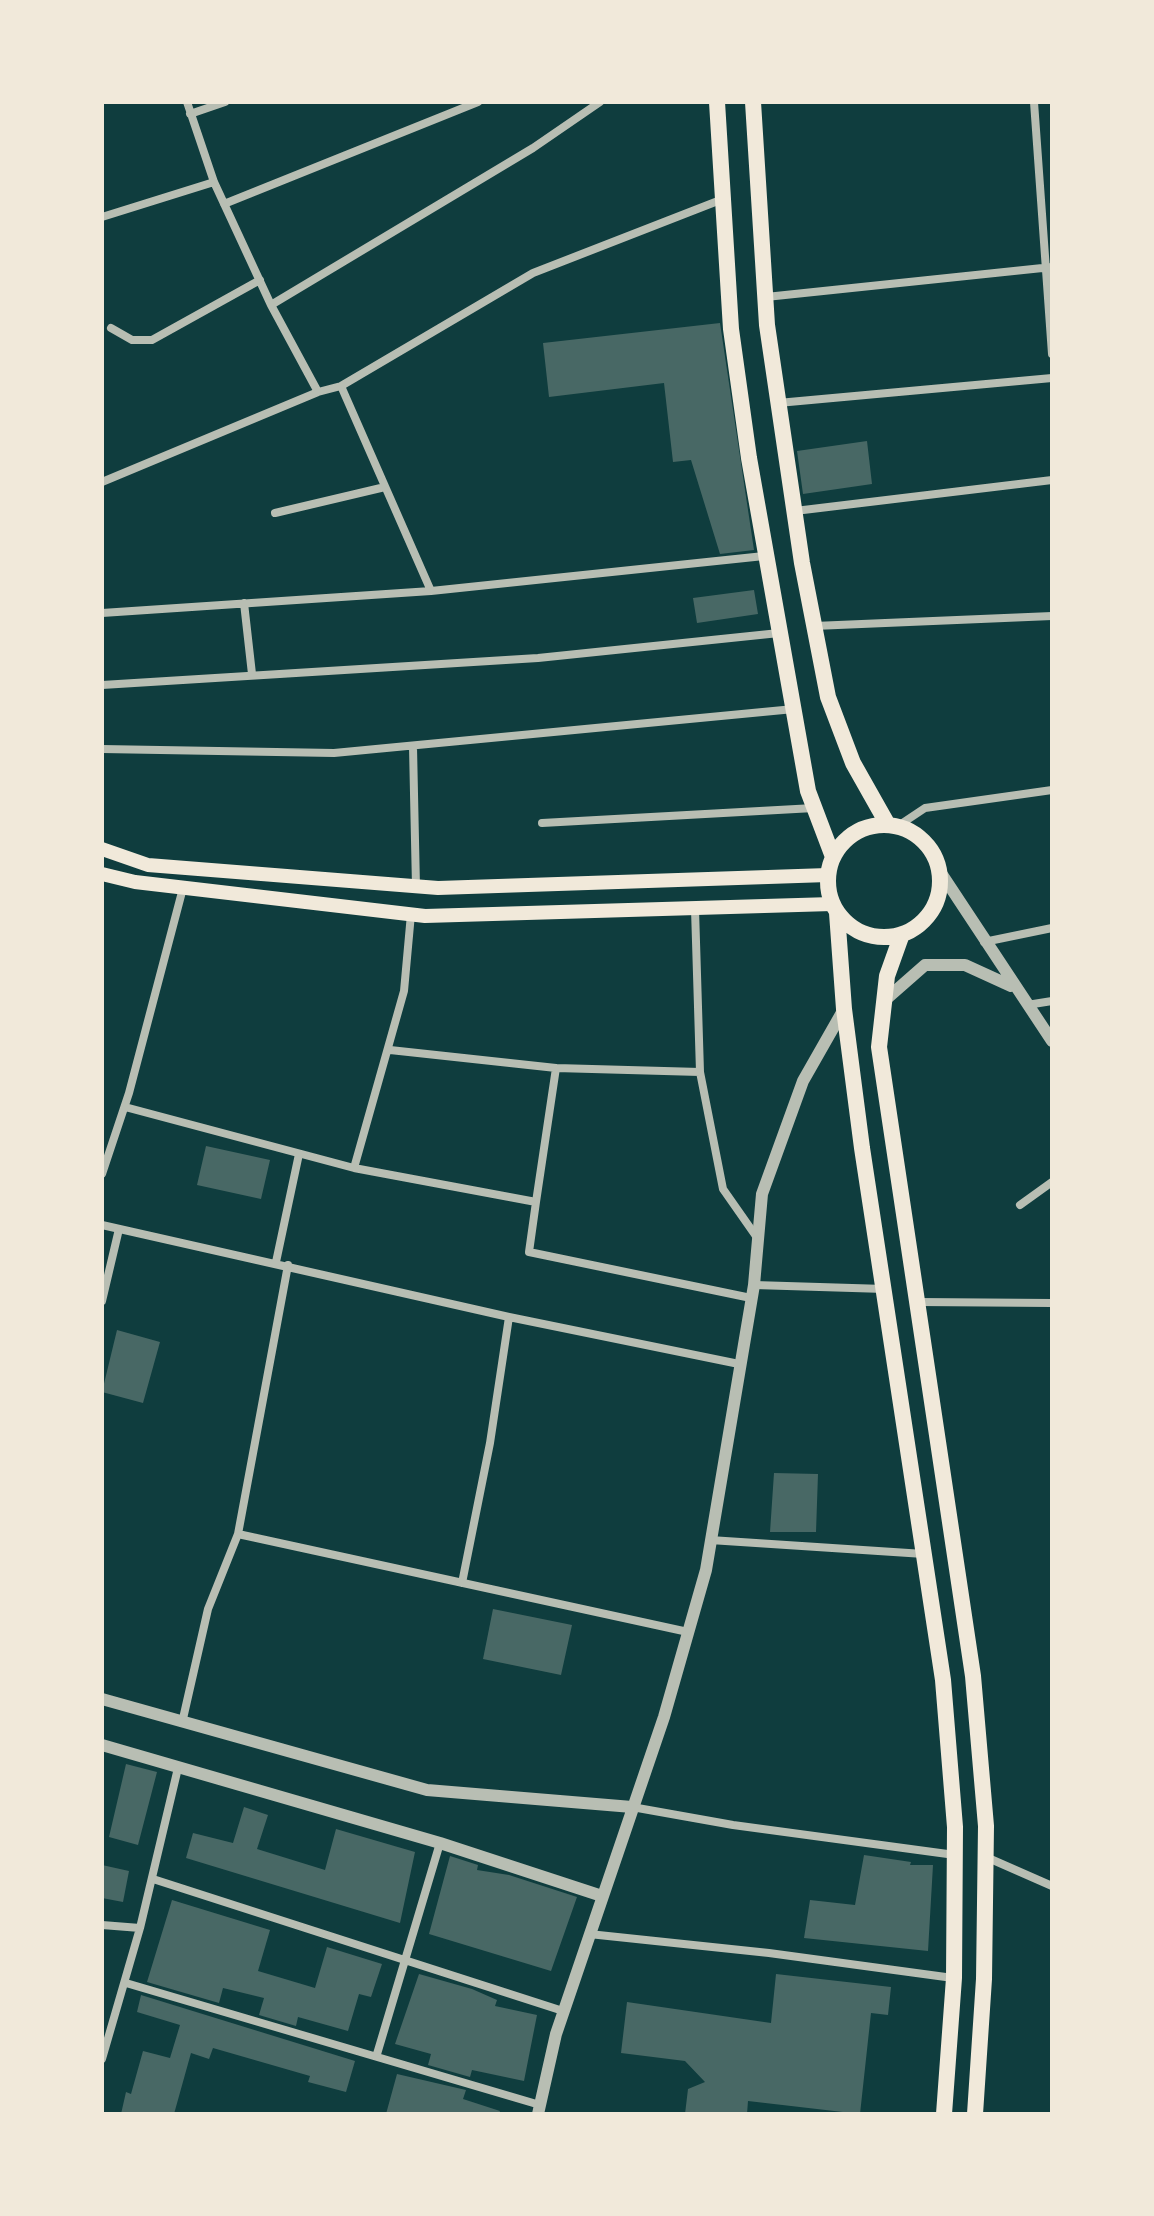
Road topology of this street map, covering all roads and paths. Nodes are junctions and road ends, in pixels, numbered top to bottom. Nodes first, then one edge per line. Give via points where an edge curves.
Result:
1 (187, 102) edge
2 (225, 102) edge
3 (478, 102) edge
4 (600, 102) edge
5 (717, 102) edge
6 (753, 102) edge
7 (1034, 102) edge
8 (190, 114) junction
9 (214, 182) junction
10 (723, 199) junction
11 (224, 204) junction
12 (102, 217) edge
13 (1048, 267) edge
14 (260, 280) junction
15 (766, 297) junction
16 (271, 305) junction
17 (111, 328) dead end
18 (1052, 354) edge
19 (1052, 378) edge
20 (341, 386) junction
21 (318, 392) junction
22 (778, 403) junction
23 (1052, 480) edge
24 (102, 482) edge
25 (385, 487) junction
26 (793, 511) junction
27 (275, 513) dead end
28 (764, 556) junction
29 (431, 591) junction
30 (244, 603) junction
31 (102, 613) edge
32 (1052, 616) edge
33 (814, 626) junction
34 (779, 633) junction
35 (252, 674) junction
36 (102, 685) edge
37 (794, 709) junction
38 (413, 747) junction
39 (102, 749) edge
40 (1052, 790) edge
41 (815, 808) junction
42 (542, 823) dead end
43 (893, 826) junction
44 (102, 849) edge
45 (833, 857) junction
46 (939, 870) junction
47 (102, 874) edge
48 (828, 875) junction
49 (416, 887) junction
50 (183, 888) junction
51 (835, 908) junction
52 (695, 909) junction
53 (411, 914) junction
54 (1052, 928) edge
55 (902, 934) junction
56 (984, 942) junction
57 (1013, 987) junction
58 (884, 1001) junction
59 (1052, 1001) edge
60 (1026, 1005) junction
61 (844, 1009) junction
62 (1052, 1041) edge
63 (390, 1050) junction
64 (556, 1068) junction
65 (700, 1072) junction
66 (125, 1107) junction
67 (299, 1154) junction
68 (354, 1168) junction
69 (102, 1174) edge
70 (1052, 1182) edge
71 (536, 1202) junction
72 (1020, 1205) dead end
73 (102, 1225) edge
74 (119, 1229) junction
75 (758, 1239) junction
76 (276, 1262) junction
77 (288, 1265) junction
78 (885, 1289) junction
79 (752, 1292) junction
80 (102, 1301) edge
81 (918, 1302) junction
82 (1052, 1303) edge
83 (509, 1317) junction
84 (739, 1364) junction
85 (238, 1534) junction
86 (710, 1540) junction
87 (924, 1554) junction
88 (462, 1583) junction
89 (688, 1632) junction
90 (102, 1699) edge
91 (182, 1723) junction
92 (102, 1745) edge
93 (178, 1768) junction
94 (632, 1807) junction
95 (440, 1843) junction
96 (955, 1855) junction
97 (985, 1857) junction
98 (153, 1879) junction
99 (1052, 1886) edge
100 (602, 1896) junction
101 (102, 1925) edge
102 (140, 1928) junction
103 (589, 1934) junction
104 (404, 1960) junction
105 (954, 1978) junction
106 (126, 1983) junction
107 (563, 2011) junction
108 (377, 2054) junction
109 (102, 2059) edge
110 (539, 2110) edge
111 (944, 2114) edge
112 (975, 2114) edge

1 - 8 street
2 - 8 street
3 - 11 street
4 - 16 street
5 - 10 main road
6 - 15 main road
7 - 13 street
8 - 9 street
9 - 11 street
9 - 12 street
10 - 20 street via 533,273
10 - 28 main road via 731,329
11 - 14 street
13 - 15 street
13 - 18 street
14 - 16 street
14 - 17 street via 152,340 132,340
15 - 22 main road
16 - 21 street
19 - 22 street
20 - 21 street
20 - 25 street
21 - 24 street
22 - 26 main road
23 - 26 street
25 - 27 street
25 - 29 street
26 - 33 main road
28 - 29 street
28 - 34 main road
29 - 30 street
30 - 31 street
30 - 35 street
32 - 33 street
33 - 43 main road via 828,697 853,763
34 - 35 street via 538,658
34 - 37 main road
35 - 36 street
37 - 38 street
37 - 41 main road
38 - 39 street via 334,753
38 - 49 street
40 - 43 street via 925,808
41 - 42 street
41 - 45 main road
43 - 45 main road via 855,832
43 - 46 main road via 925,842
44 - 49 main road via 148,865
45 - 48 main road
46 - 55 main road via 936,902 928,916
46 - 56 street
47 - 50 main road
48 - 49 main road
48 - 51 main road
50 - 53 main road
50 - 66 street
51 - 52 main road
51 - 55 main road via 866,934
51 - 61 main road
52 - 53 main road
52 - 65 street
53 - 63 street via 404,991
54 - 56 street
55 - 58 main road
56 - 57 street
57 - 58 street via 965,965 925,965
57 - 60 street
58 - 81 main road via 879,1047
59 - 60 street
60 - 62 street
61 - 75 street via 803,1081 762,1194
61 - 78 main road
63 - 64 street
63 - 68 street
64 - 65 street
64 - 71 street
65 - 75 street via 723,1189
66 - 67 street
66 - 69 street
67 - 68 street
67 - 76 street
68 - 71 street
70 - 72 street
71 - 79 street via 529,1252
73 - 74 street
74 - 76 street
74 - 80 street
75 - 79 street
76 - 77 street
77 - 83 street
77 - 85 street
78 - 79 street
78 - 87 main road
79 - 84 street
81 - 82 street
81 - 97 main road via 973,1676
83 - 84 street
83 - 88 street
84 - 86 street
85 - 88 street
85 - 91 street via 208,1609
86 - 87 street
86 - 89 street
87 - 96 main road via 943,1680
88 - 89 street
89 - 94 street
90 - 91 street
91 - 94 street via 427,1790
92 - 93 street
93 - 95 street
93 - 98 street
94 - 96 street
94 - 100 street
95 - 100 street
95 - 104 street
96 - 105 main road
97 - 99 street
97 - 112 main road
98 - 102 street
98 - 104 street
100 - 103 street
101 - 102 street
102 - 106 street
103 - 105 street
103 - 107 street
104 - 107 street
104 - 108 street
105 - 111 main road
106 - 108 street
106 - 109 street
107 - 110 street
108 - 110 street

